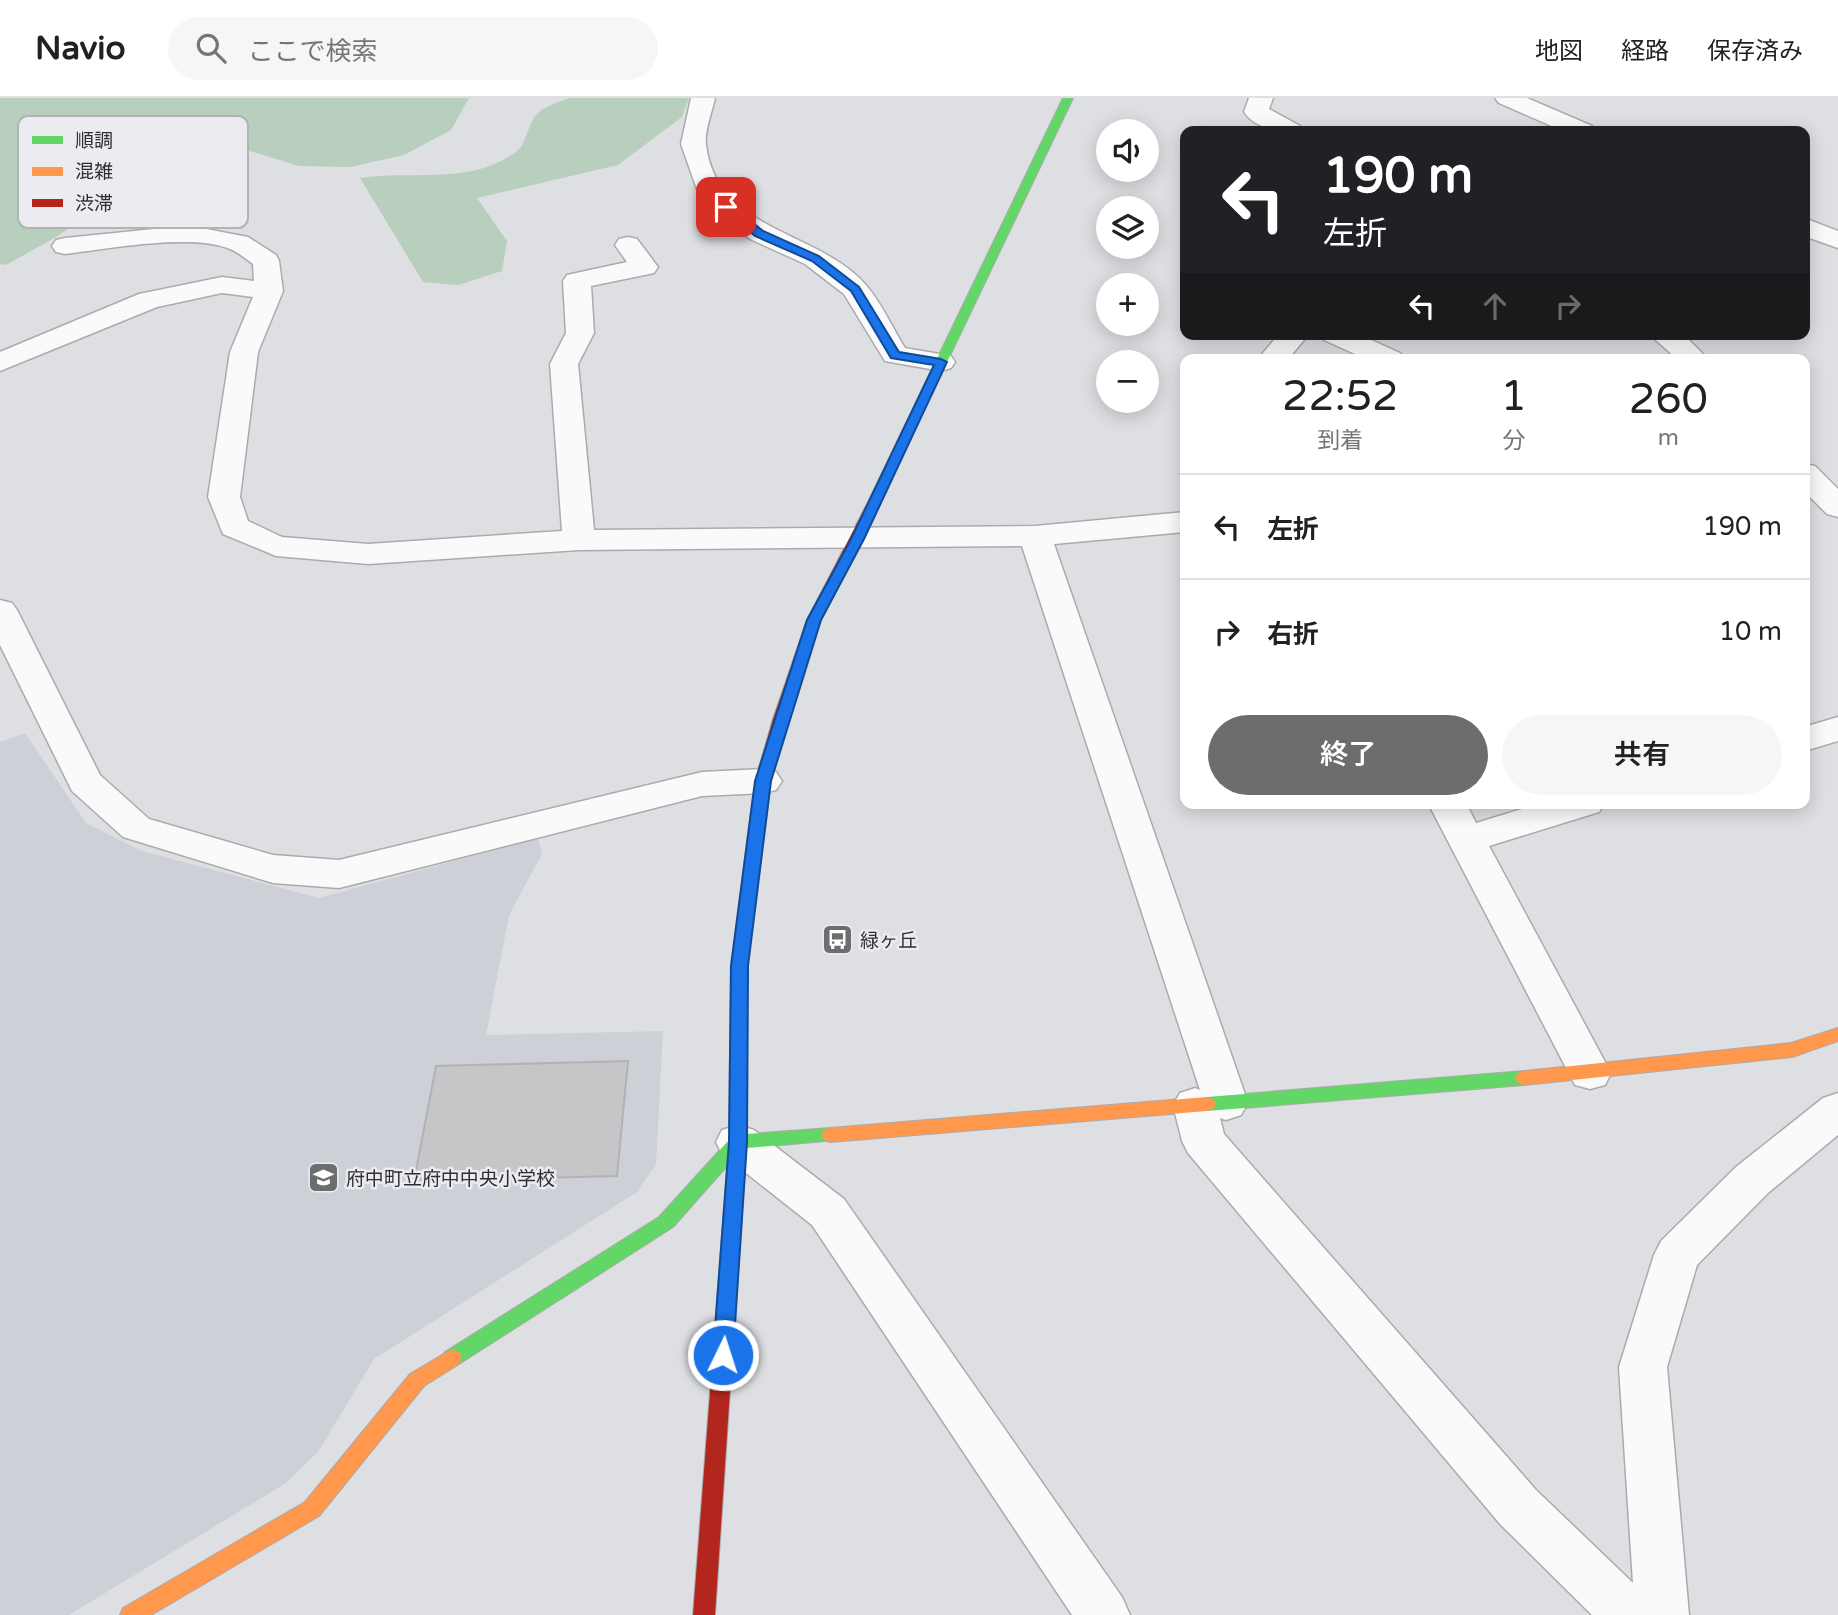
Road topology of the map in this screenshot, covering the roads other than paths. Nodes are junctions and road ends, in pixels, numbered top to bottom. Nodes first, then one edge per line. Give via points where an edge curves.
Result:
1 (703, 98) edge
2 (1068, 98) edge
3 (1261, 98) edge
4 (1507, 98) edge
5 (1282, 126) edge
6 (1571, 126) edge
7 (1810, 228) edge
8 (1838, 240) edge
9 (628, 245) dead end
10 (65, 246) dead end
11 (270, 291) junction
12 (1289, 340) edge
13 (1347, 340) edge
14 (1672, 340) edge
15 (1277, 354) edge
16 (1379, 354) edge
17 (1689, 354) edge
18 (0, 362) edge
19 (941, 362) junction
20 (1810, 479) edge
21 (1838, 507) edge
22 (1180, 522) edge
23 (1035, 536) junction
24 (857, 539) junction
25 (579, 540) junction
26 (0, 610) edge
27 (1838, 729) edge
28 (1810, 737) edge
29 (763, 781) junction
30 (1450, 809) edge
31 (1566, 809) edge
32 (1466, 839) junction
33 (1838, 1034) edge
34 (1590, 1073) junction
35 (1210, 1104) junction
36 (1838, 1110) edge
37 (738, 1142) junction
38 (131, 1615) edge
39 (704, 1615) edge
40 (1103, 1615) edge
41 (1629, 1615) edge
42 (1662, 1615) edge

1 - 19 street via 693,144 709,193 759,233 816,258 855,289 895,355
2 - 19 street
3 - 5 street via 1256,112
4 - 6 street
7 - 8 street
9 - 25 street via 644,267 577,281 580,333 564,364
10 - 11 street via 198,236 239,243 266,261
11 - 18 street via 222,285 149,300
11 - 25 street via 244,352 224,497 234,527 276,546 368,554
12 - 15 street
13 - 16 street
14 - 17 street
19 - 24 street
20 - 21 street
22 - 23 street
23 - 24 street
23 - 35 street
24 - 25 street
24 - 29 street via 814,620
26 - 29 street via 85,782 136,828 273,869 339,874 702,785
27 - 28 street
29 - 37 street via 739,966
30 - 32 street
31 - 32 street
32 - 34 street
33 - 34 street via 1792,1050
34 - 35 street
35 - 37 street
35 - 41 street via 1204,1141 1518,1507
36 - 42 street via 1752,1180 1677,1255 1643,1367
37 - 38 street via 666,1222 417,1380 312,1509
37 - 39 street
37 - 40 street via 828,1212

